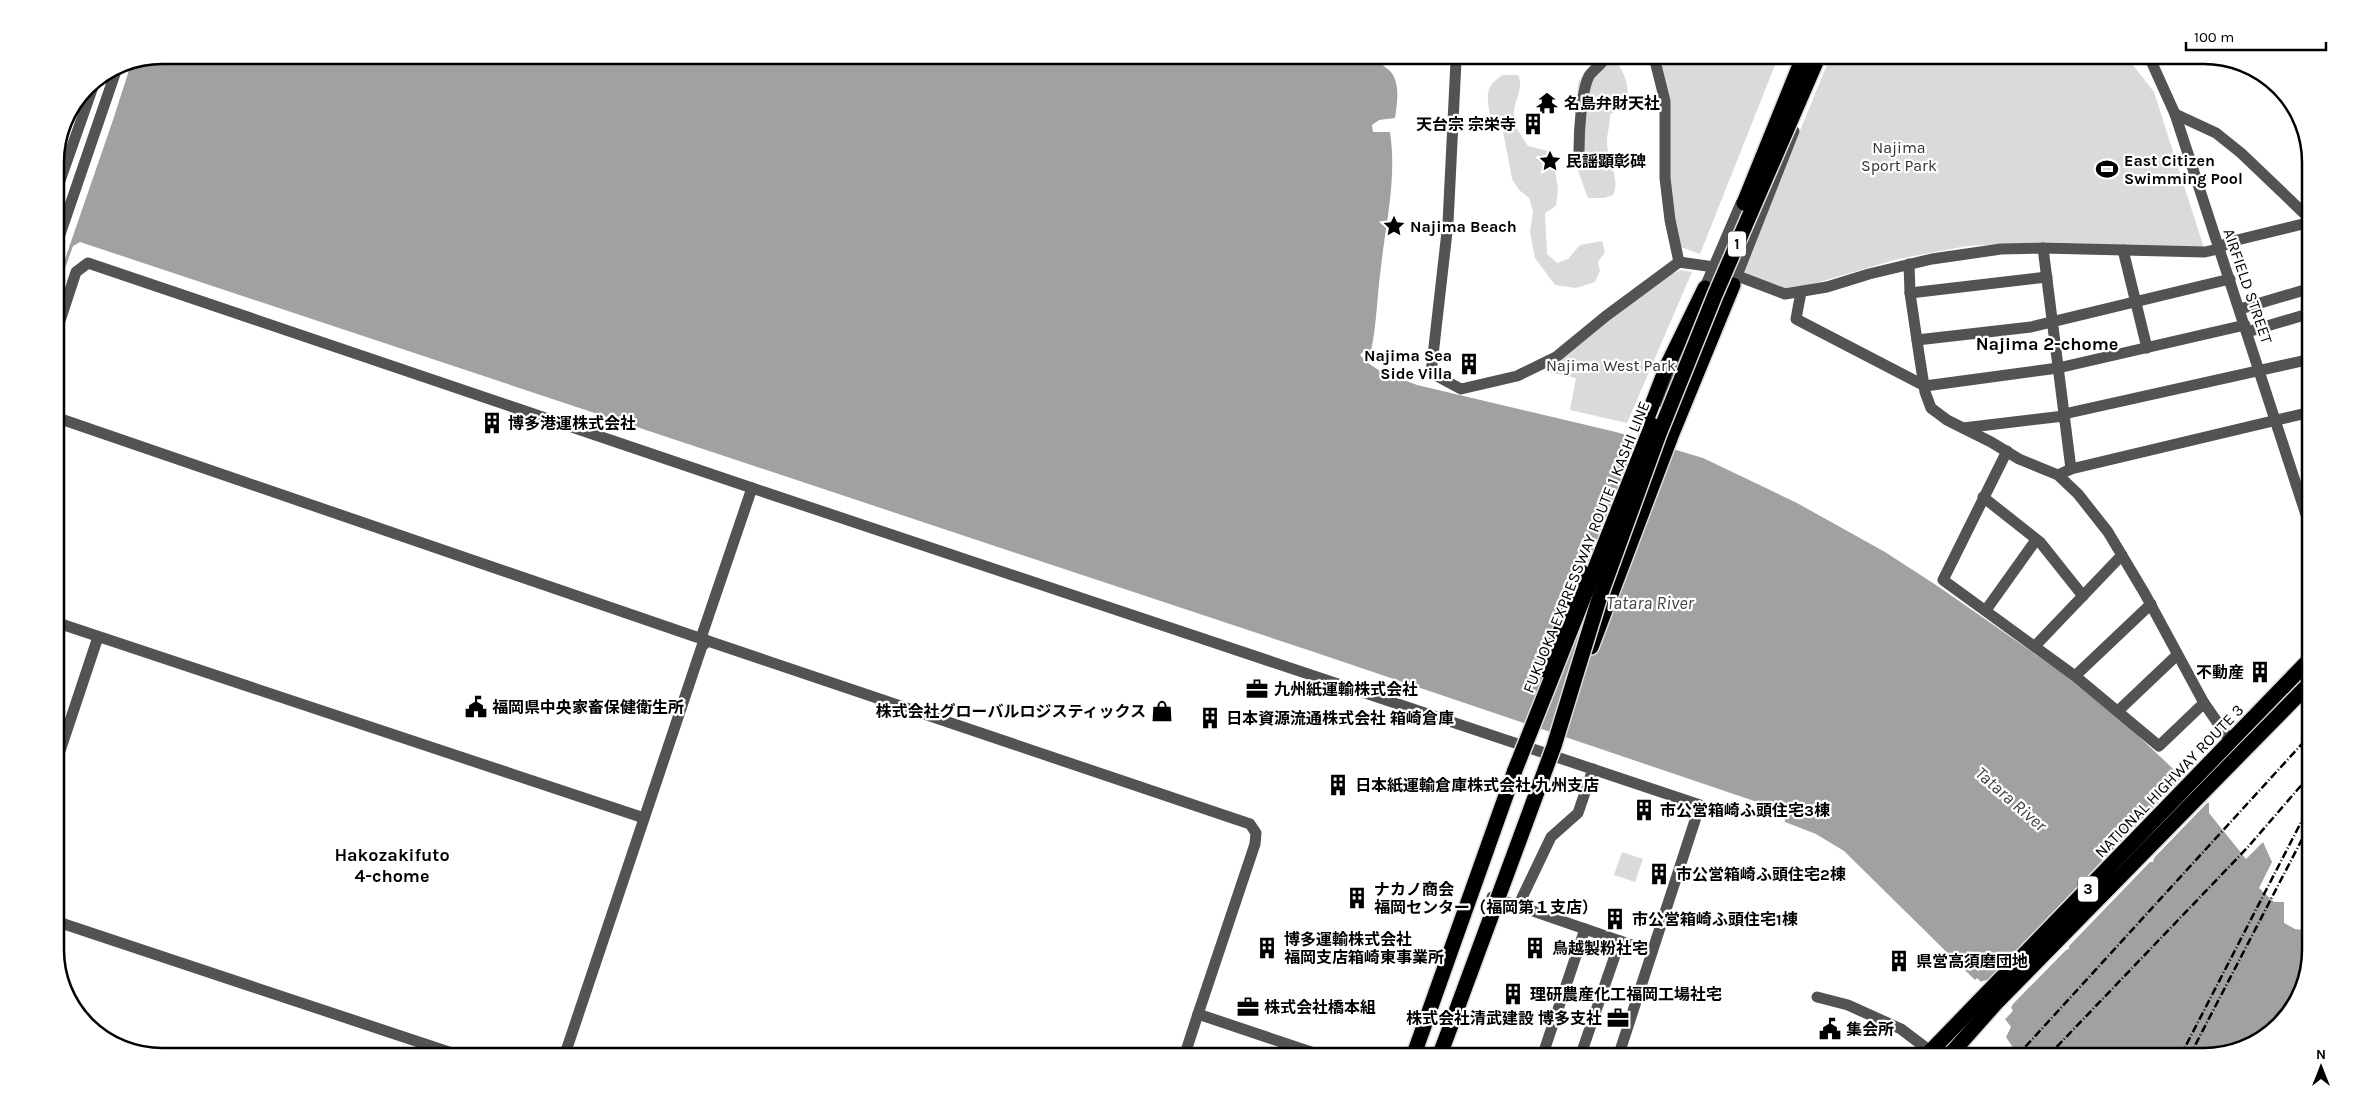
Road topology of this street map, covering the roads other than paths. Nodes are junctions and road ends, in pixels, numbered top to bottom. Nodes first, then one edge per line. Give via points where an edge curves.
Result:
1 (1456, 64) edge
2 (1599, 64) edge
3 (1656, 64) edge
4 (1796, 64) edge
5 (1800, 64) edge
6 (1815, 64) edge
7 (1821, 64) edge
8 (2155, 64) edge
9 (114, 76) edge
10 (90, 95) edge
11 (2175, 114) junction
12 (1579, 151) dead end
13 (64, 169) edge
14 (2302, 212) edge
15 (64, 223) edge
16 (2302, 223) edge
17 (2043, 248) junction
18 (2218, 249) junction
19 (2123, 250) junction
20 (1679, 262) junction
21 (1909, 264) junction
22 (1714, 267) junction
23 (2047, 277) junction
24 (2230, 279) junction
25 (1735, 281) junction
26 (1704, 288) joint
27 (2302, 291) edge
28 (1801, 292) junction
29 (1910, 293) junction
30 (2136, 302) junction
31 (64, 309) edge
32 (2240, 309) junction
33 (2302, 315) edge
34 (2052, 322) junction
35 (2246, 328) junction
36 (1917, 340) junction
37 (2147, 348) junction
38 (2302, 361) edge
39 (2058, 368) junction
40 (2260, 371) junction
41 (1925, 386) junction
42 (2302, 414) edge
43 (2064, 415) junction
44 (64, 420) edge
45 (2275, 420) junction
46 (1963, 428) junction
47 (1658, 432) junction
48 (2006, 451) junction
49 (2071, 469) junction
50 (2058, 475) junction
51 (752, 488) junction
52 (1984, 497) junction
53 (2302, 502) edge
54 (2036, 540) junction
55 (2122, 555) junction
56 (2083, 596) junction
57 (2151, 604) junction
58 (1986, 610) junction
59 (64, 625) edge
60 (98, 636) junction
61 (704, 640) junction
62 (2035, 646) junction
63 (2176, 655) junction
64 (2302, 667) edge
65 (2075, 676) junction
66 (2302, 690) edge
67 (2204, 703) junction
68 (2118, 711) junction
69 (64, 739) edge
70 (2231, 742) junction
71 (1554, 746) junction
72 (1527, 759) dead end
73 (1543, 764) dead end
74 (1593, 769) junction
75 (1515, 770) junction
76 (2196, 787) junction
77 (644, 818) junction
78 (1492, 897) junction
79 (1518, 906) junction
80 (64, 924) edge
81 (1585, 929) junction
82 (1620, 941) junction
83 (1652, 952) junction
84 (1816, 997) dead end
85 (1990, 1000) junction
86 (1198, 1014) junction
87 (437, 1048) edge
88 (567, 1048) edge
89 (1187, 1048) edge
90 (1299, 1048) edge
91 (1416, 1048) edge
92 (1421, 1048) edge
93 (1437, 1048) edge
94 (1443, 1048) edge
95 (1545, 1048) edge
96 (1583, 1048) edge
97 (1621, 1048) edge
98 (1922, 1048) edge
99 (1935, 1048) edge
100 (1955, 1048) edge

1 - 20 street via 1448,224 1431,373 1461,389 1517,376 1556,357 1604,313
2 - 12 street via 1588,78 1579,130
3 - 20 street via 1665,101 1665,178
4 - 22 street via 1763,152
5 - 75 highway, FUKUOKA EXPRESSWAY ROUTE 1 KASHI LINE / 1, bridge
6 - 71 highway, FUKUOKA EXPRESSWAY ROUTE 1 KASHI LINE / 1, bridge via 1715,296 1660,434 1600,596
7 - 25 street
8 - 11 street, AIRFIELD STREET
9 - 15 street
10 - 13 street
11 - 14 street via 2216,133
11 - 18 street, AIRFIELD STREET
16 - 18 street via 2229,242
17 - 19 street
17 - 21 street via 2001,249
17 - 23 street
18 - 19 street via 2205,252
18 - 24 street, AIRFIELD STREET
19 - 30 street
20 - 22 street
21 - 28 street
21 - 29 street
22 - 25 street
22 - 26 street
23 - 29 street
23 - 34 street
24 - 30 street
24 - 32 street, AIRFIELD STREET
25 - 28 street via 1785,294
25 - 47 highway
26 - 47 highway via 1667,366
27 - 32 street
28 - 41 street via 1796,319
29 - 36 street
30 - 34 street
30 - 37 street
31 - 51 street via 76,272 88,263
32 - 35 street, AIRFIELD STREET
33 - 35 street
34 - 36 street
34 - 39 street
35 - 37 street
35 - 40 street, AIRFIELD STREET
36 - 41 street
37 - 39 street
38 - 40 street
39 - 41 street
39 - 43 street
40 - 43 street
40 - 45 street, AIRFIELD STREET
41 - 46 street via 1931,408
42 - 45 street
43 - 46 street
43 - 49 street
44 - 61 street
45 - 49 street
45 - 53 street, AIRFIELD STREET
46 - 48 street
47 - 71 highway, bridge
47 - 75 highway, bridge via 1568,610 1528,715
48 - 50 street
48 - 52 street
49 - 50 street
50 - 55 street via 2078,494
51 - 61 street
51 - 74 street
52 - 54 street
52 - 58 street via 1942,580
54 - 56 street
54 - 58 street
55 - 56 street
55 - 57 street
56 - 62 street
57 - 63 street
57 - 65 street
58 - 62 street
59 - 60 street
60 - 69 street
60 - 77 street
61 - 77 street
61 - 86 street via 1250,824 1256,833 1255,844
62 - 65 street
63 - 67 street
63 - 68 street
64 - 70 highway, NATIONAL HIGHWAY ROUTE 3 / 3
65 - 68 street
66 - 76 highway, NATIONAL HIGHWAY ROUTE 3 / 3
67 - 68 street via 2159,746
67 - 70 street
70 - 76 highway, NATIONAL HIGHWAY ROUTE 3 / 3
71 - 94 highway, FUKUOKA EXPRESSWAY ROUTE 1 KASHI LINE / 1, bridge
72 - 92 street
73 - 78 street
74 - 79 street via 1578,813 1551,837
74 - 83 street via 1700,805
75 - 91 highway, FUKUOKA EXPRESSWAY ROUTE 1 KASHI LINE / 1
76 - 85 highway, NATIONAL HIGHWAY ROUTE 3 / 3
77 - 88 street
78 - 79 street
78 - 93 street
79 - 81 street
80 - 87 street
81 - 82 street
81 - 95 street
82 - 83 street
82 - 96 street
83 - 97 street
84 - 98 street via 1848,1005 1901,1029
85 - 99 highway, NATIONAL HIGHWAY ROUTE 3 / 3
85 - 100 highway, NATIONAL HIGHWAY ROUTE 3 / 3
86 - 89 street
86 - 90 street

